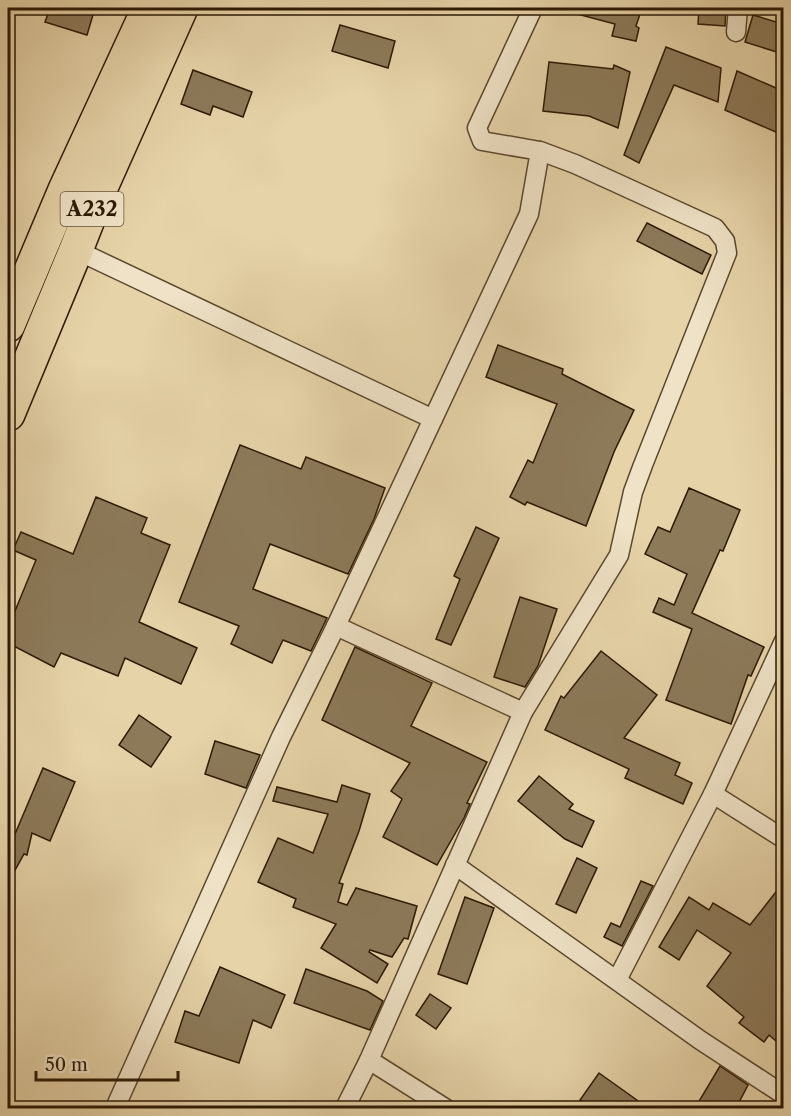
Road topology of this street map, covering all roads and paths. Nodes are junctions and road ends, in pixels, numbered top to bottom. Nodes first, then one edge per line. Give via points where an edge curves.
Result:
1 (149, 8) edge
2 (181, 8) edge
3 (533, 8) edge
4 (738, 8) edge
5 (736, 32) dead end
6 (540, 151) junction
7 (76, 250) junction
8 (8, 325) edge
9 (8, 414) edge
10 (433, 419) junction
11 (336, 626) junction
12 (783, 641) edge
13 (523, 712) junction
14 (713, 794) junction
15 (783, 839) edge
16 (455, 865) junction
17 (617, 980) junction
18 (369, 1060) junction
19 (783, 1095) edge
20 (115, 1108) edge
21 (345, 1108) edge
22 (445, 1108) edge

1 - 8 highway, A232
2 - 7 highway, A232
3 - 6 street via 477,128 482,141
4 - 5 street
6 - 10 street via 529,214
6 - 13 street via 715,228 725,241 727,253 633,492 619,555
7 - 9 highway, A232
7 - 10 street
10 - 11 street
11 - 13 street
11 - 20 street via 281,737
12 - 14 street
13 - 16 street
14 - 15 street
14 - 17 street
16 - 17 street
16 - 18 street
17 - 19 street
18 - 21 street
18 - 22 street

